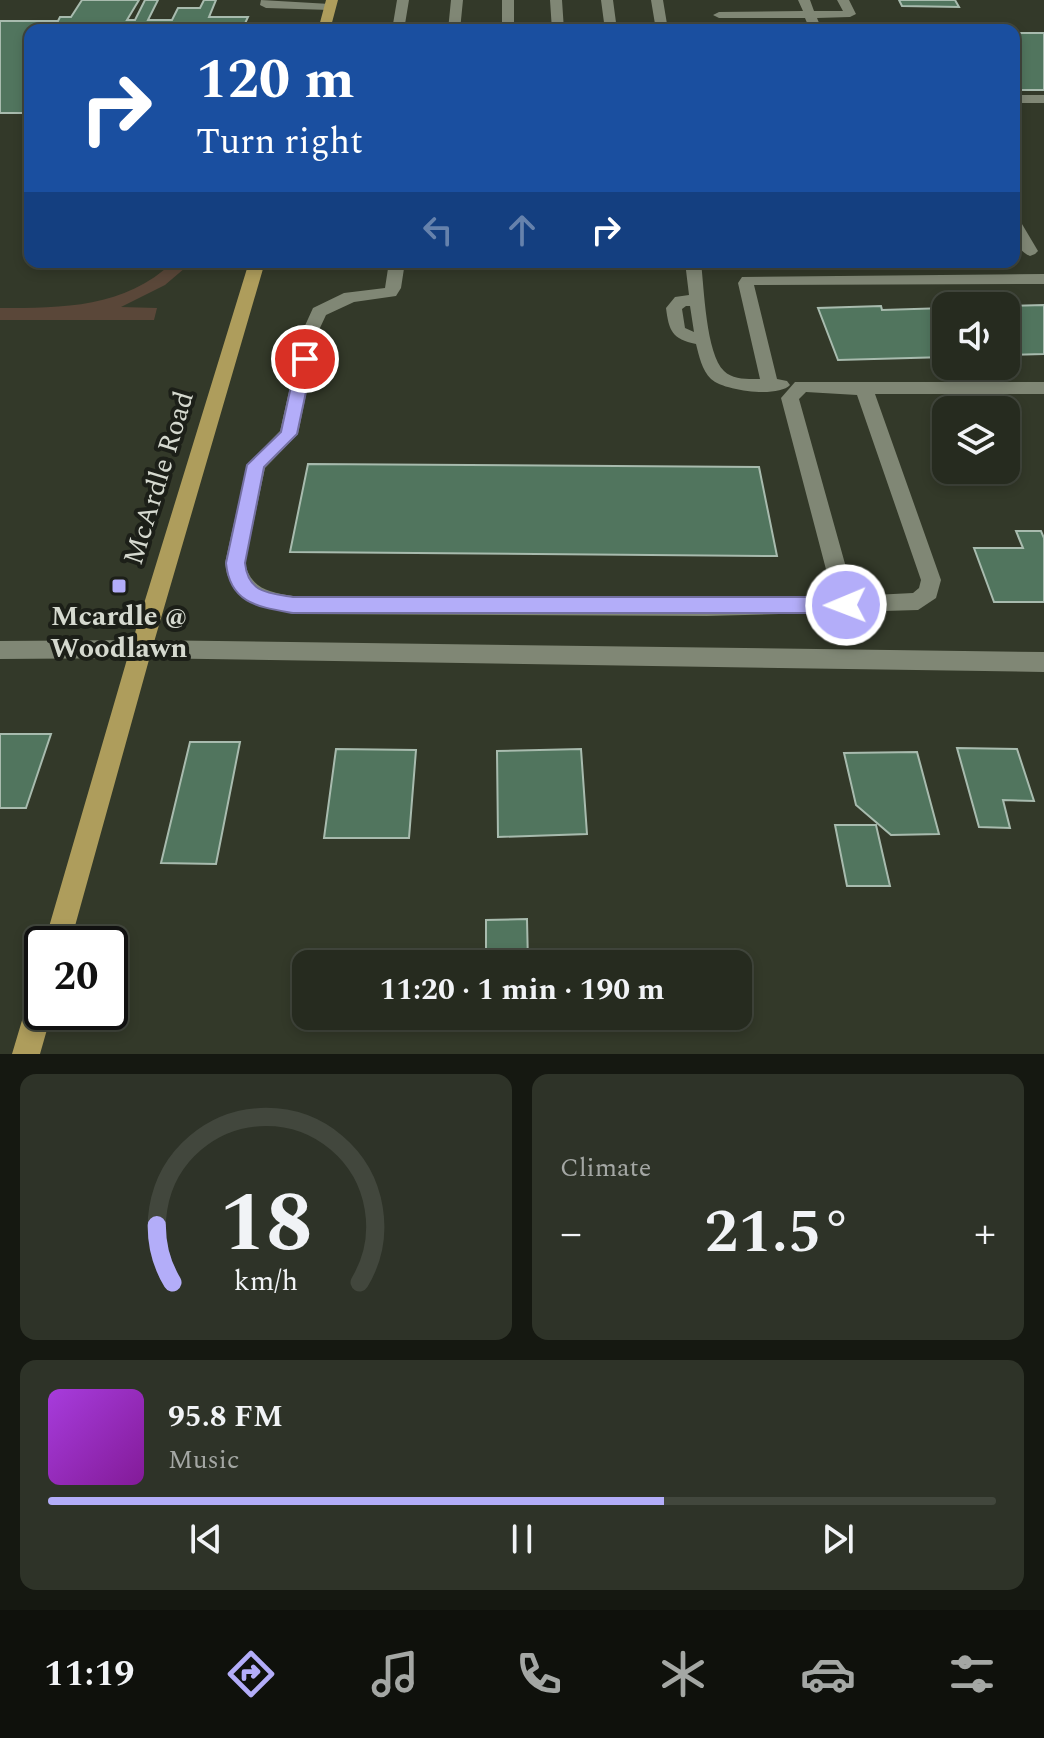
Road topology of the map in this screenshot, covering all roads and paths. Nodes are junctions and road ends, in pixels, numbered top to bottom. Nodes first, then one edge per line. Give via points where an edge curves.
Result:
1 (267, 0) edge
2 (403, 0) edge
3 (457, 0) edge
4 (508, 0) edge
5 (556, 0) edge
6 (607, 0) edge
7 (657, 0) edge
8 (714, 0) edge
9 (757, 0) edge
10 (804, 0) edge
11 (843, 0) edge
12 (331, 4) edge
13 (810, 14) junction
14 (719, 15) junction
15 (762, 15) junction
16 (326, 24) edge
17 (399, 24) edge
18 (455, 24) edge
19 (508, 24) edge
20 (558, 24) edge
21 (610, 24) edge
22 (661, 24) edge
23 (722, 24) edge
24 (766, 24) edge
25 (814, 24) edge
26 (1020, 99) edge
27 (1044, 99) edge
28 (255, 268) edge
29 (396, 268) edge
30 (694, 268) edge
31 (1044, 279) edge
32 (698, 300) junction
33 (704, 340) junction
34 (770, 385) junction
35 (801, 386) junction
36 (862, 388) junction
37 (1044, 388) edge
38 (846, 605) junction
39 (141, 649) junction
40 (0, 650) edge
41 (1044, 662) edge
42 (62, 926) edge
43 (33, 1030) edge
44 (26, 1054) edge

1 - 12 street via 266,5 278,8
2 - 17 street
3 - 18 street
4 - 19 street
5 - 20 street
6 - 21 street
7 - 22 street
8 - 14 street
9 - 15 street
10 - 13 street
11 - 13 street via 850,14
12 - 16 main road
13 - 15 street
13 - 25 street
14 - 15 street
14 - 23 street
15 - 24 street
26 - 27 street
28 - 39 main road, McArdle Road
29 - 38 street via 390,292 350,297 319,312 289,434 256,465 235,563 237,579 247,592 293,605
30 - 32 street
31 - 34 street via 748,280
32 - 33 street
32 - 33 street via 681,301 674,308 674,320 683,336
33 - 34 street via 713,373 740,385
34 - 35 street
35 - 36 street
35 - 38 street via 790,398
36 - 37 street
36 - 38 street via 931,580 929,592 918,601
39 - 40 street
39 - 41 street
39 - 42 main road, McArdle Road
43 - 44 main road

